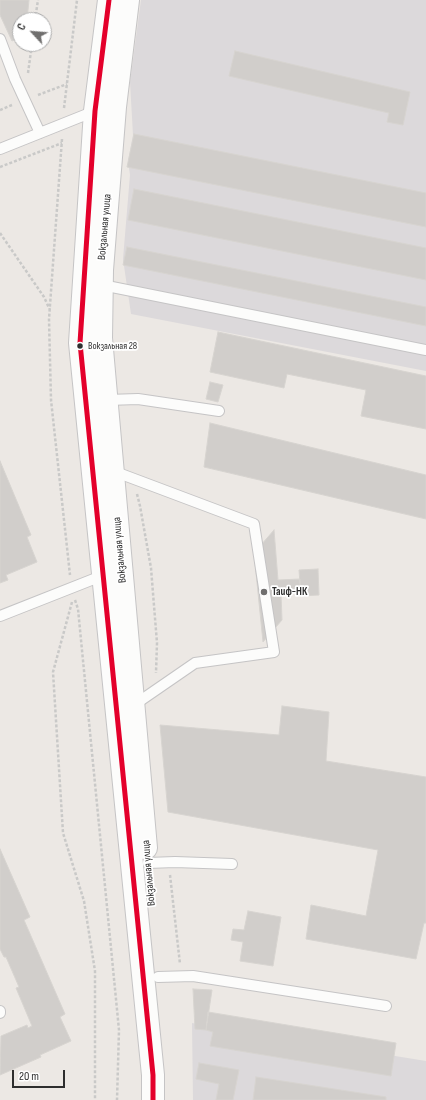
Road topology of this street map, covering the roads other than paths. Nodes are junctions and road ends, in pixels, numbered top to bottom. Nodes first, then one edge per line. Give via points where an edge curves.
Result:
1 (109, 0) edge
2 (128, 0) edge
3 (0, 39) edge
4 (95, 111) junction
5 (40, 133) junction
6 (0, 149) edge
7 (102, 285) junction
8 (426, 350) edge
9 (107, 400) junction
10 (219, 411) dead end
11 (113, 471) junction
12 (113, 573) junction
13 (0, 616) edge
14 (134, 705) junction
15 (148, 863) junction
16 (232, 864) dead end
17 (158, 977) junction
18 (386, 1006) dead end
19 (153, 1100) edge
20 (166, 1100) edge

1 - 4 main road, Вокзальная улица
2 - 7 main road, Вокзальная улица via 115,107
3 - 5 lane
4 - 5 lane
4 - 12 main road, Вокзальная улица via 80,343
5 - 6 lane
7 - 8 lane
7 - 9 main road, Вокзальная улица via 101,338
9 - 10 lane via 138,399
9 - 11 main road, Вокзальная улица
11 - 12 main road, Вокзальная улица
11 - 14 lane via 254,524 274,652 195,663
12 - 13 lane
12 - 14 main road, Вокзальная улица
12 - 19 main road, Вокзальная улица
14 - 15 main road, Вокзальная улица
15 - 16 lane
15 - 17 main road, Вокзальная улица
17 - 18 lane via 193,976
17 - 20 main road, Вокзальная улица

